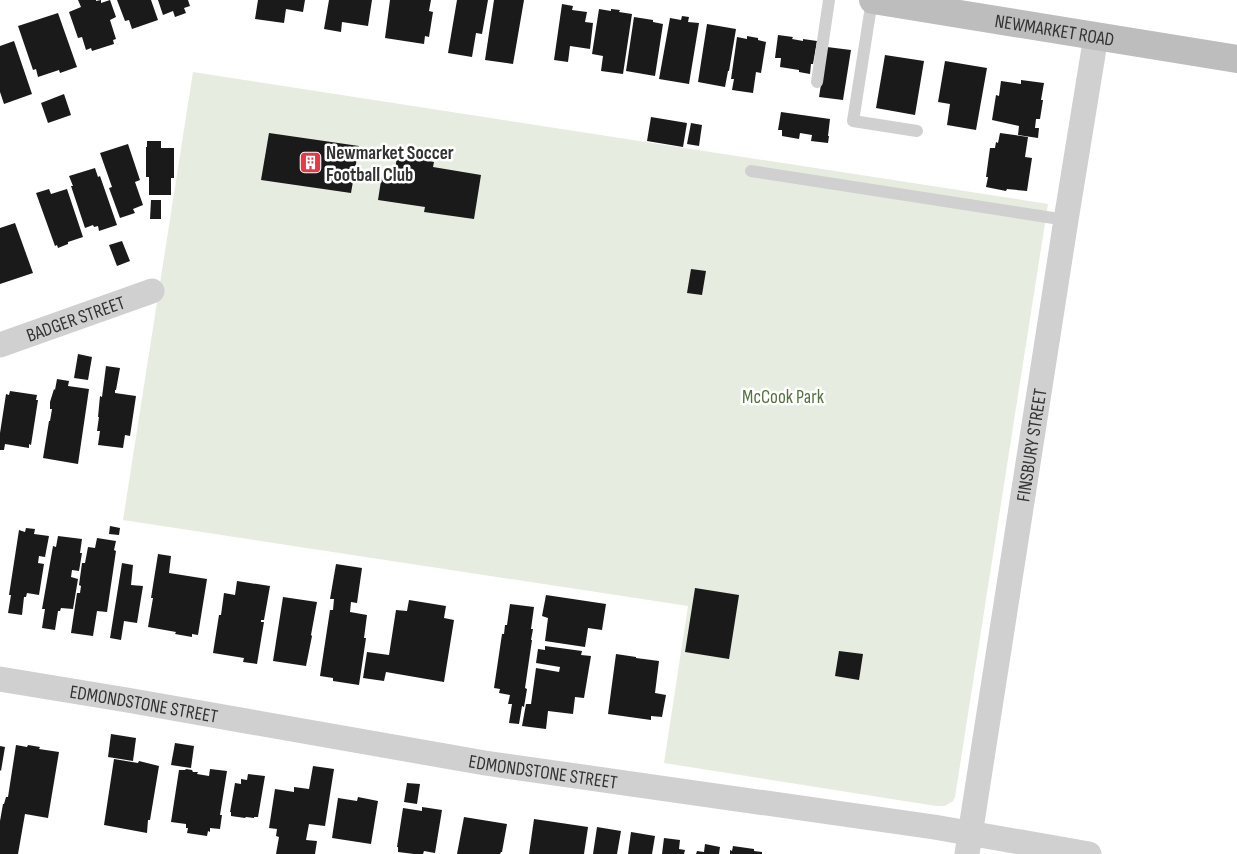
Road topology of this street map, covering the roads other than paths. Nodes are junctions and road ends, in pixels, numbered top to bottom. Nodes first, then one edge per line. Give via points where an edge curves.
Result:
1 (830, 0) edge
2 (872, 0) edge
3 (1096, 36) junction
4 (1237, 58) edge
5 (817, 82) dead end
6 (917, 131) dead end
7 (751, 171) dead end
8 (1066, 220) junction
9 (152, 291) dead end
10 (0, 345) edge
11 (0, 679) edge
12 (969, 844) edge
13 (1089, 854) edge

1 - 5 lane
2 - 3 main road, NEWMARKET ROAD
2 - 6 lane via 853,121
3 - 4 main road, NEWMARKET ROAD
3 - 8 street, FINSBURY STREET
7 - 8 lane
8 - 12 street, FINSBURY STREET
9 - 10 street, BADGER STREET
11 - 12 street, EDMONDSTONE STREET via 484,763 845,814
12 - 13 street, EDMONDSTONE STREET

